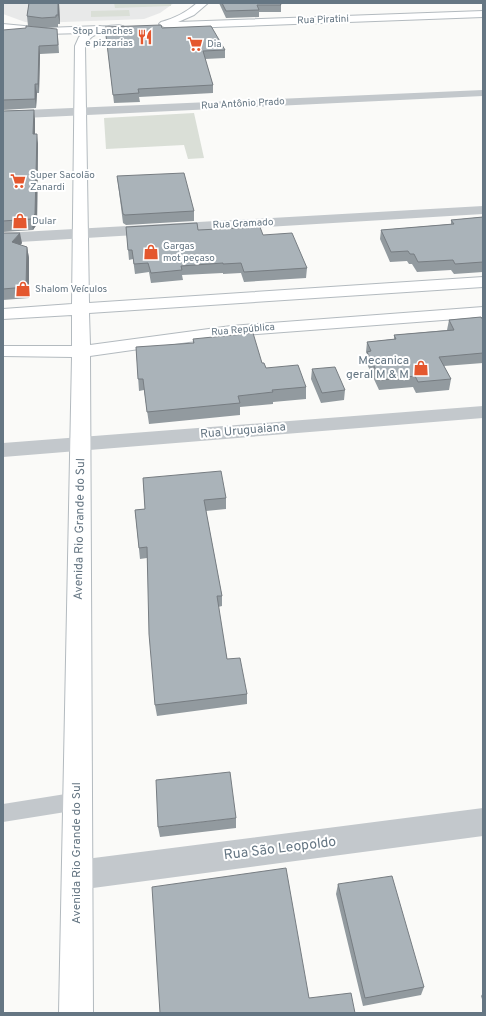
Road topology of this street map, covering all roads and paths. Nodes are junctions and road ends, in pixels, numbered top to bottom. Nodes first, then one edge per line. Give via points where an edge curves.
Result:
1 (203, 3) edge
2 (483, 14) edge
3 (164, 24) junction
4 (153, 26) edge
5 (3, 27) edge
6 (134, 27) edge
7 (121, 28) junction
8 (17, 29) junction
9 (46, 31) junction
10 (3, 33) edge
11 (80, 46) junction
12 (483, 93) edge
13 (79, 111) junction
14 (3, 115) edge
15 (483, 210) edge
16 (80, 233) junction
17 (3, 238) edge
18 (483, 282) edge
19 (81, 308) junction
20 (483, 312) edge
21 (3, 314) edge
22 (3, 351) edge
23 (79, 352) junction
24 (483, 412) edge
25 (81, 444) junction
26 (3, 450) edge
27 (78, 801) junction
28 (3, 812) edge
29 (483, 822) edge
30 (78, 875) junction
31 (76, 1013) edge

1 - 3 street via 191,13
2 - 3 street, Rua Piratini
3 - 4 street
5 - 8 street
6 - 7 street
7 - 9 street
7 - 11 street via 91,32 84,36
8 - 9 street
8 - 10 street
9 - 11 street via 65,33
11 - 13 street, Avenida Rio Grande do Sul
12 - 13 street, Rua Antônio Prado
13 - 14 street, Rua Antônio Prado
13 - 16 street, Avenida Rio Grande do Sul
15 - 16 street, Rua Gramado
16 - 17 street, Rua Gramado
16 - 19 street, Avenida Rio Grande do Sul
18 - 19 street
19 - 21 street
19 - 23 street, Avenida Rio Grande do Sul
20 - 23 street, Rua República via 231,330
22 - 23 street, Rua República
23 - 25 street, Avenida Rio Grande do Sul
24 - 25 street, Rua Uruguaiana
25 - 26 street, Rua Uruguaiana
25 - 27 street, Avenida Rio Grande do Sul
27 - 28 lane
27 - 30 street, Avenida Rio Grande do Sul
29 - 30 street, Rua São Leopoldo
30 - 31 street, Avenida Rio Grande do Sul

